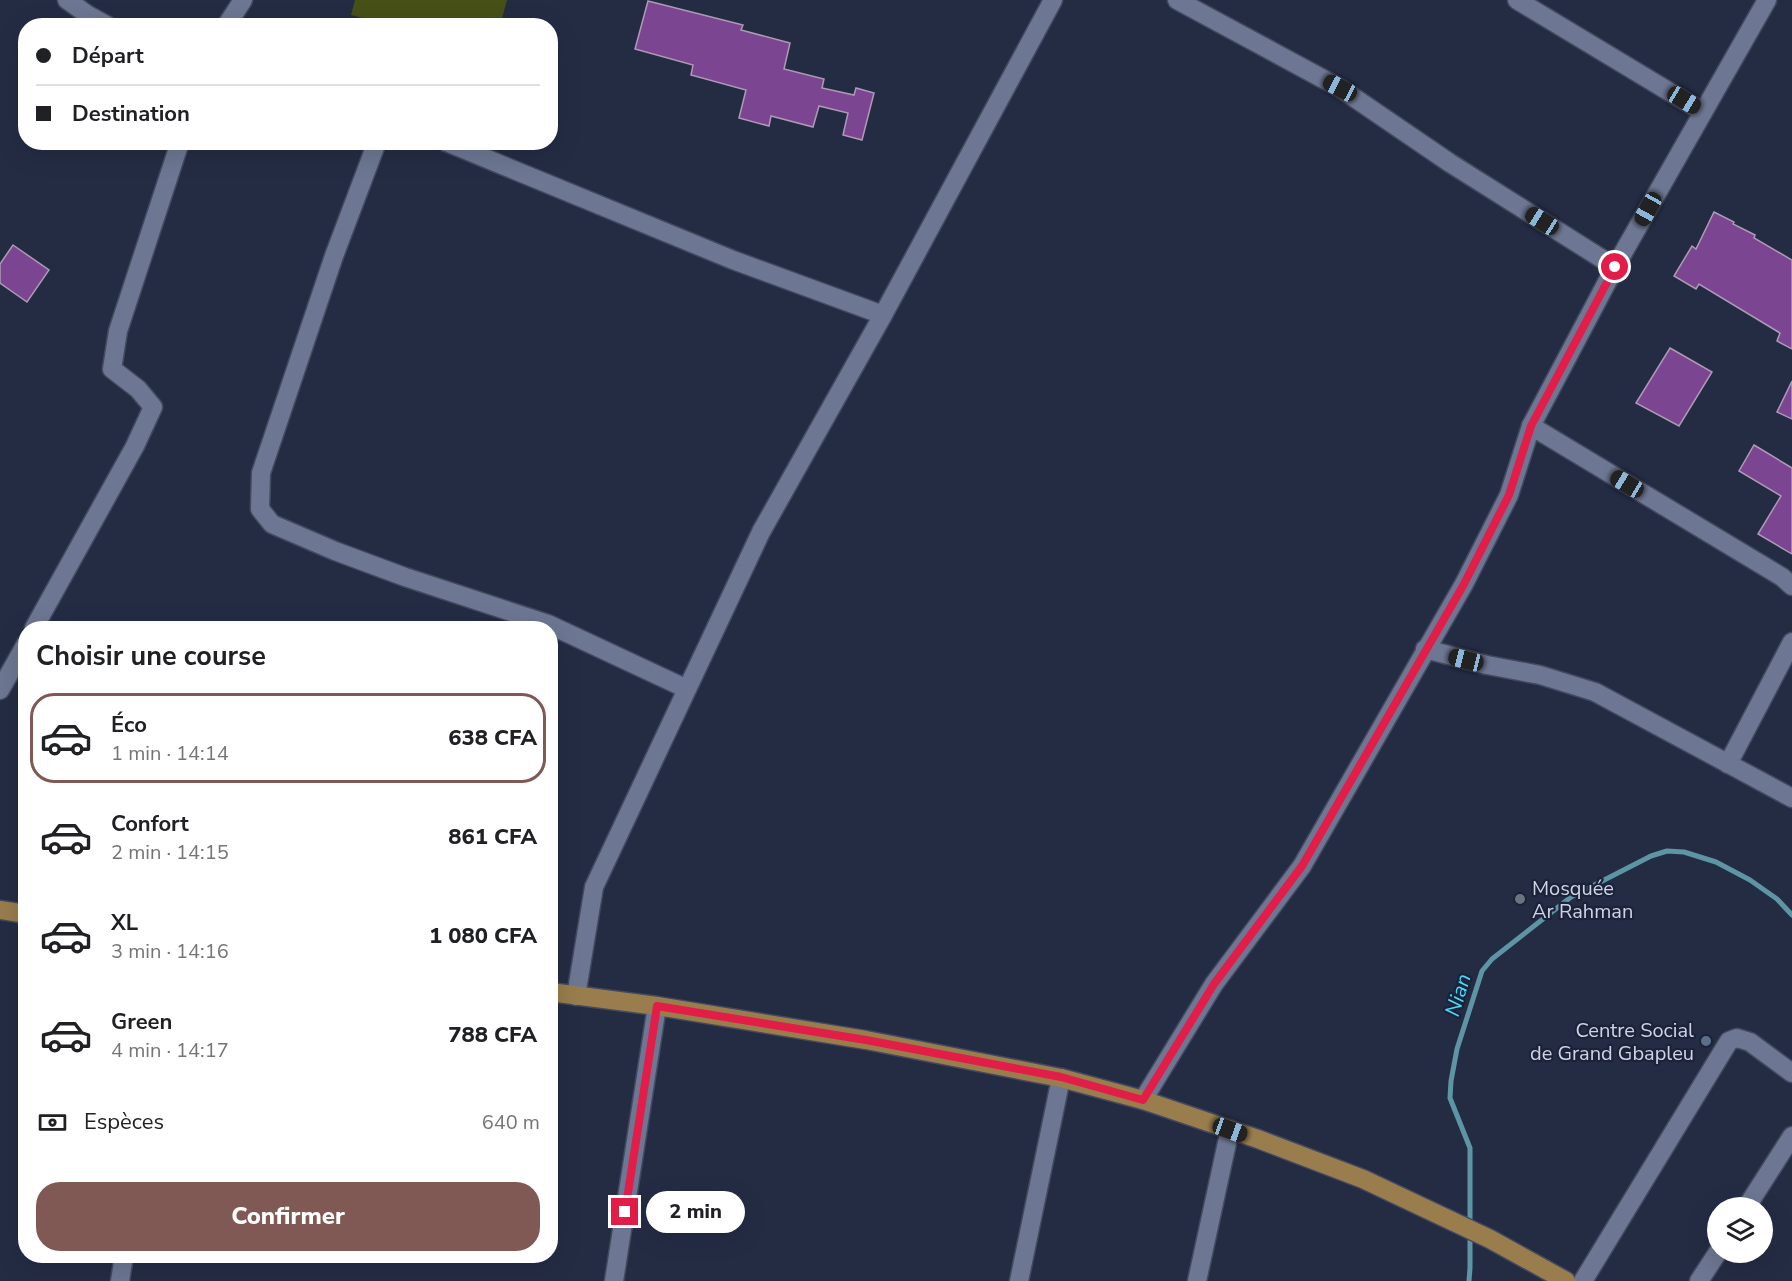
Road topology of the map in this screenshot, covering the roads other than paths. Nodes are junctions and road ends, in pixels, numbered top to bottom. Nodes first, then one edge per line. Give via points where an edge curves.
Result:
1 (66, 0) edge
2 (243, 0) edge
3 (1053, 0) edge
4 (1178, 0) edge
5 (1517, 0) edge
6 (1767, 0) edge
7 (93, 18) edge
8 (231, 18) edge
9 (1703, 112) junction
10 (177, 150) edge
11 (374, 150) edge
12 (465, 150) edge
13 (1615, 267) junction
14 (883, 315) junction
15 (1531, 426) junction
16 (1792, 586) edge
17 (38, 621) edge
18 (539, 621) edge
19 (558, 629) edge
20 (1792, 642) edge
21 (1425, 649) junction
22 (18, 658) edge
23 (687, 689) junction
24 (0, 690) edge
25 (1728, 764) junction
26 (1792, 798) edge
27 (0, 910) edge
28 (18, 913) edge
29 (558, 993) edge
30 (576, 996) junction
31 (657, 1006) junction
32 (1792, 1073) edge
33 (1061, 1077) junction
34 (1143, 1100) junction
35 (1230, 1130) junction
36 (1792, 1136) edge
37 (1753, 1197) edge
38 (123, 1263) edge
39 (1711, 1263) edge
40 (120, 1281) edge
41 (614, 1281) edge
42 (1019, 1281) edge
43 (1197, 1281) edge
44 (1566, 1281) edge
45 (1583, 1281) edge
46 (1699, 1281) edge

1 - 7 street
2 - 8 street
3 - 14 street
4 - 13 street via 1340,88
5 - 9 street
6 - 9 street
9 - 13 street
10 - 17 street via 118,331 112,369 138,389 153,407
11 - 18 street via 261,473 260,509 272,524 335,551
12 - 14 street via 733,260
13 - 15 street
14 - 23 street via 761,532
15 - 16 street
15 - 21 street via 1509,495 1464,584
19 - 23 street
20 - 25 street
21 - 25 street via 1595,692
21 - 34 street via 1302,866 1214,984
22 - 24 street
23 - 30 street via 594,887
25 - 26 street
27 - 28 main road
29 - 30 main road
30 - 31 main road
31 - 33 main road
31 - 41 street
32 - 45 street via 1750,1042 1737,1038 1729,1041
33 - 34 main road
33 - 42 street
34 - 35 main road
35 - 43 street
35 - 44 main road via 1363,1179 1490,1239
36 - 37 street
38 - 40 street
39 - 46 street

